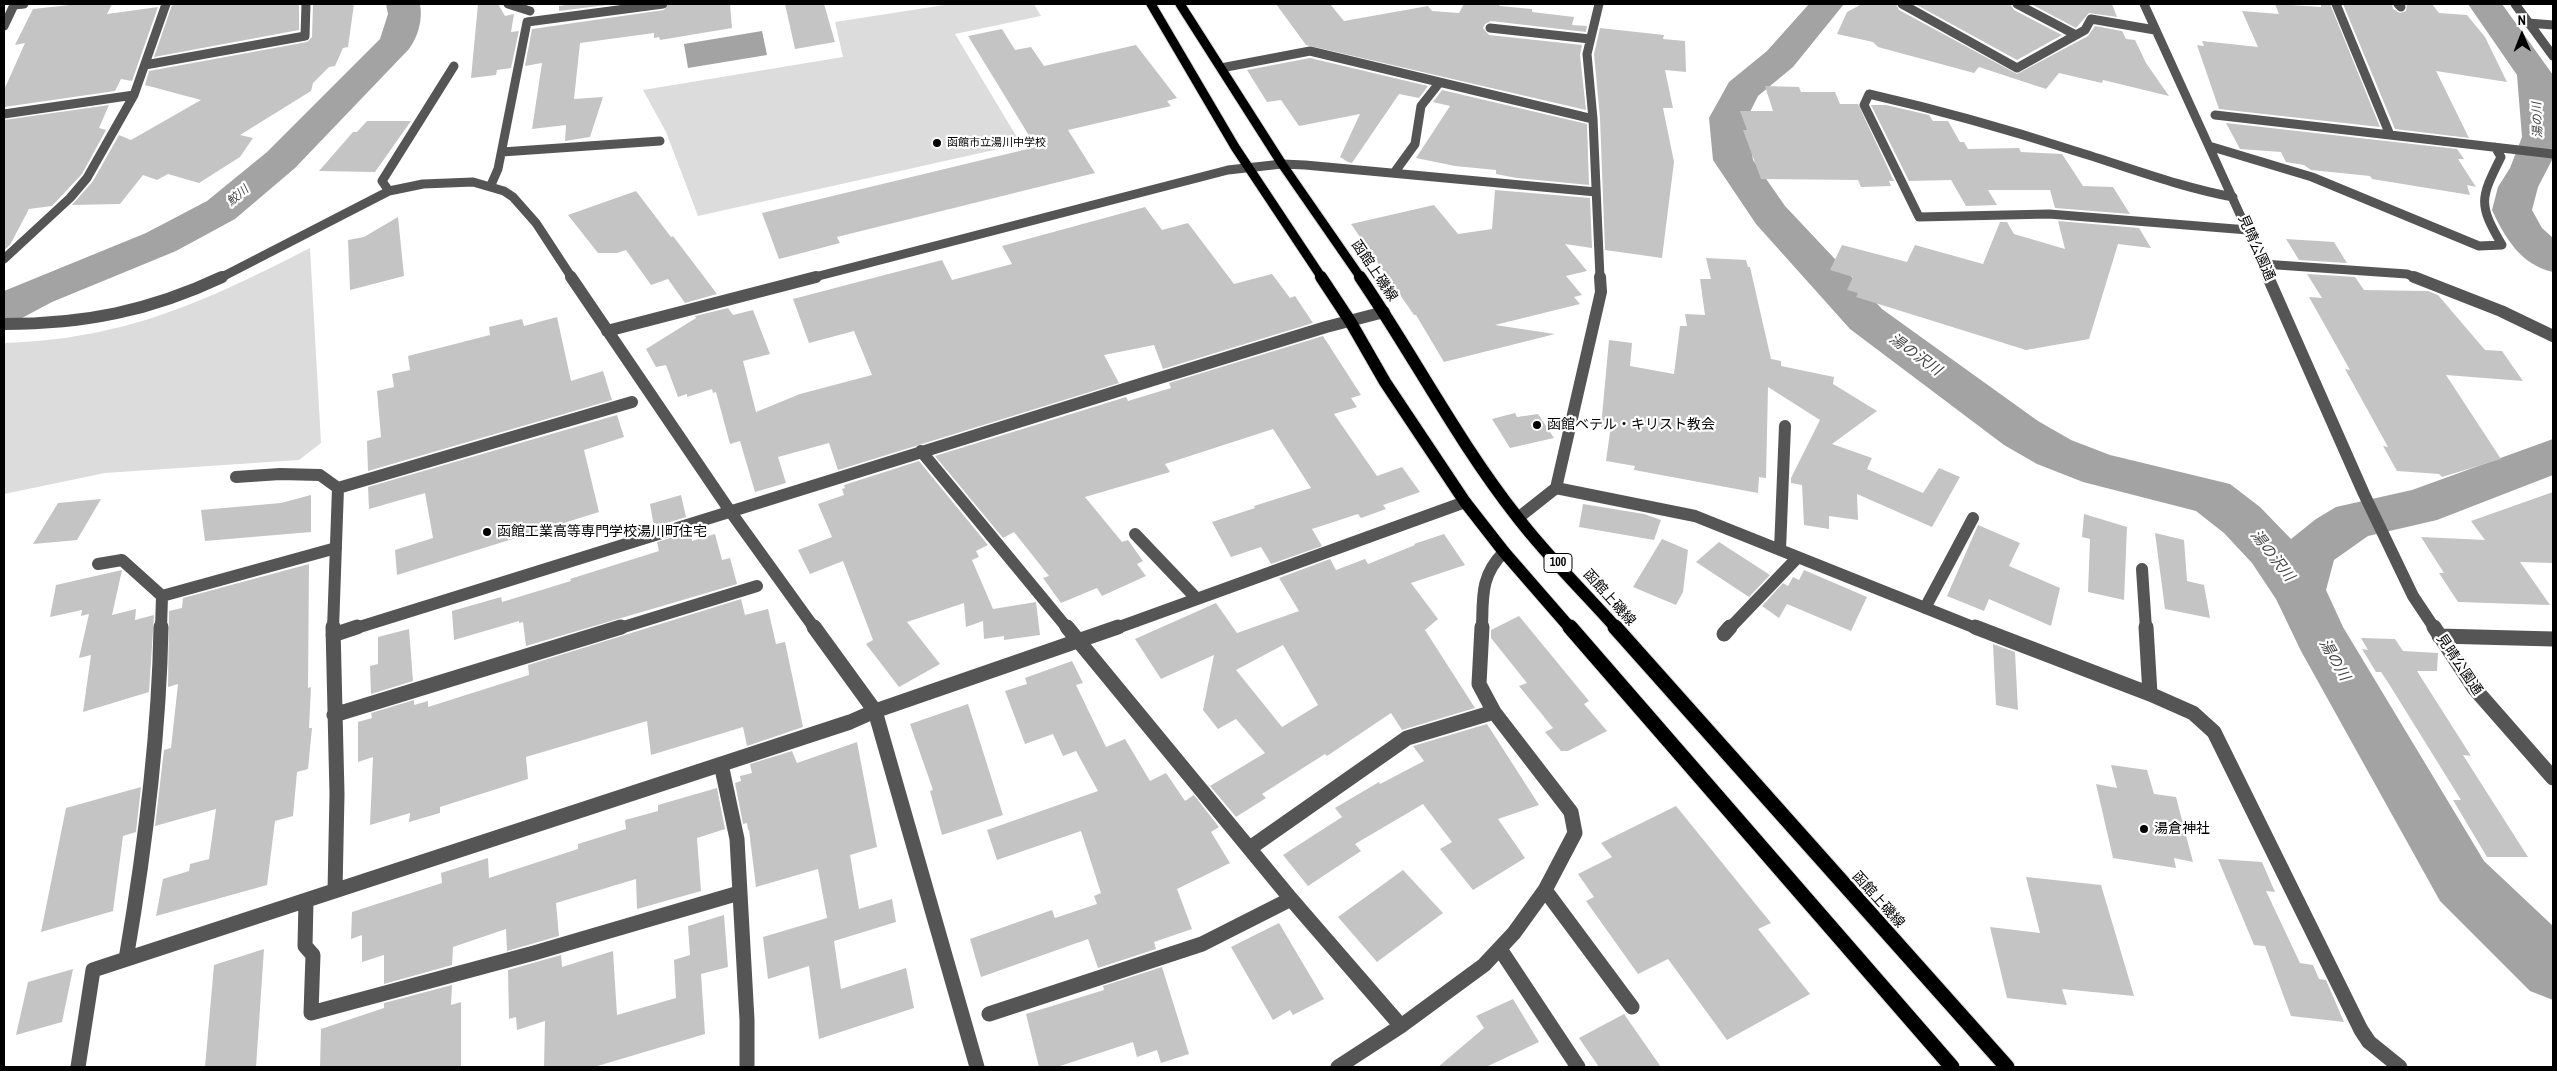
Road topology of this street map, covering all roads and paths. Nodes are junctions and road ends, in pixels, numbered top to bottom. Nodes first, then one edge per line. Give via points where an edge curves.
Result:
1 (14, 4) edge
2 (24, 4) edge
3 (166, 4) edge
4 (306, 4) edge
5 (508, 4) edge
6 (662, 4) edge
7 (1150, 4) edge
8 (1180, 4) edge
9 (1599, 4) edge
10 (1902, 4) edge
11 (2017, 4) edge
12 (2144, 4) edge
13 (2336, 4) edge
14 (2515, 4) edge
15 (533, 7) edge
16 (527, 22) junction
17 (2528, 23) junction
18 (2553, 25) edge
19 (4, 26) edge
20 (1490, 28) dead end
21 (2156, 30) junction
22 (2076, 35) junction
23 (1590, 39) junction
24 (2553, 55) edge
25 (145, 65) junction
26 (454, 66) dead end
27 (1221, 68) junction
28 (1440, 82) junction
29 (134, 95) junction
30 (4, 114) edge
31 (2215, 114) dead end
32 (1593, 119) junction
33 (2390, 134) junction
34 (660, 141) dead end
35 (2209, 146) junction
36 (2495, 147) junction
37 (502, 152) junction
38 (2553, 154) edge
39 (1282, 164) junction
40 (1248, 168) junction
41 (1394, 173) junction
42 (491, 185) junction
43 (389, 192) junction
44 (1596, 192) junction
45 (2233, 197) junction
46 (2248, 230) junction
47 (4, 259) edge
48 (2263, 264) junction
49 (1384, 312) junction
50 (1350, 321) junction
51 (9, 325) edge
52 (607, 331) junction
53 (2553, 336) edge
54 (632, 402) dead end
55 (1785, 426) dead end
56 (921, 451) junction
57 (236, 477) dead end
58 (338, 488) junction
59 (1556, 488) junction
60 (1465, 502) junction
61 (730, 511) junction
62 (1518, 518) junction
63 (1973, 518) dead end
64 (1136, 534) dead end
65 (336, 548) junction
66 (1780, 550) junction
67 (1504, 552) junction
68 (1798, 557) junction
69 (98, 564) dead end
70 (2142, 569) dead end
71 (757, 586) dead end
72 (162, 596) junction
73 (1197, 598) junction
74 (1925, 608) junction
75 (1724, 634) dead end
76 (333, 635) junction
77 (2440, 636) junction
78 (2553, 639) edge
79 (1080, 641) junction
80 (2150, 694) junction
81 (875, 711) junction
82 (1494, 712) junction
83 (334, 715) junction
84 (721, 764) junction
85 (2553, 778) edge
86 (1250, 848) junction
87 (335, 890) junction
88 (1545, 890) junction
89 (739, 893) junction
90 (1291, 899) junction
91 (306, 900) junction
92 (1500, 949) junction
93 (126, 959) junction
94 (1632, 1006) dead end
95 (989, 1014) dead end
96 (1401, 1026) junction
97 (78, 1067) edge
98 (747, 1067) edge
99 (977, 1067) edge
100 (1338, 1067) edge
101 (1578, 1067) edge
102 (1952, 1067) edge
103 (2007, 1067) edge
104 (2400, 1067) edge

1 - 2 street
1 - 19 street
3 - 25 street
4 - 25 street via 305,36
5 - 15 street
6 - 16 street
7 - 40 main road, 100
8 - 27 main road, 函館上磯線 / 100
9 - 23 street
10 - 22 street via 2017,68
11 - 22 street
12 - 21 street, 見晴公園通
13 - 33 street
14 - 17 street
15 - 16 street
16 - 37 street
17 - 18 street
17 - 24 street
20 - 23 street
21 - 22 street via 2091,19 2085,30
21 - 35 street, 見晴公園通
23 - 32 street via 1586,54
25 - 29 street
26 - 43 street via 382,181
27 - 28 street via 1310,51
27 - 39 main road, 函館上磯線 / 100
28 - 32 street
28 - 41 street via 1421,106 1415,144
29 - 30 street
29 - 47 street via 87,178
31 - 33 street
32 - 44 street
33 - 36 street
34 - 37 street
35 - 36 street via 2245,154 2480,246 2502,245 2487,220 2482,197 2501,157
35 - 45 street, 見晴公園通
36 - 38 street
37 - 42 street
39 - 40 street
39 - 41 street
39 - 49 main road, 函館上磯線 / 100
40 - 50 main road, 100
40 - 52 street via 1228,170
41 - 44 street
42 - 43 street via 440,182
42 - 52 street via 513,197 536,223
43 - 51 street via 178,296 96,318 44,325
44 - 59 street via 1601,292
45 - 46 street, 見晴公園通
45 - 46 street via 2203,193 1923,106 1869,94 1864,105 1919,217 2049,214
46 - 48 street, 見晴公園通
48 - 53 street via 2406,274 2501,311
48 - 77 street, 見晴公園通 via 2384,537 2413,596
49 - 50 street
49 - 62 main road, 函館上磯線 / 100 via 1444,412
50 - 56 street
50 - 60 main road, 100 via 1385,382
52 - 61 street
54 - 58 street
55 - 66 street
56 - 61 street
56 - 79 street
57 - 58 street via 320,475
58 - 65 street
59 - 62 street
59 - 66 street via 1694,516
60 - 67 main road, 100
60 - 73 street
61 - 76 street
61 - 81 street
62 - 103 main road, 函館上磯線 / 100
63 - 74 street
64 - 73 street
65 - 72 street
65 - 76 street
66 - 68 street
67 - 82 street via 1492,564 1484,583 1478,675 1482,693
67 - 102 main road, 100
68 - 74 street
68 - 75 street
69 - 72 street via 122,560
70 - 80 street
71 - 83 street
72 - 93 street via 160,700 143,858
73 - 79 street
74 - 80 street
76 - 83 street
77 - 78 street
77 - 85 street, 見晴公園通 via 2474,688
79 - 81 street
79 - 86 street
80 - 104 street via 2193,712 2214,732 2361,1030 2370,1042
81 - 84 street
81 - 99 street
82 - 86 street via 1407,738
82 - 88 street via 1575,821 1571,844
83 - 87 street via 337,794
84 - 87 street
84 - 89 street via 737,838
86 - 90 street
87 - 91 street
88 - 92 street
88 - 94 street
89 - 91 street via 311,1013 313,955 305,946
89 - 98 street
90 - 95 street via 1202,944
90 - 96 street
91 - 93 street
92 - 96 street via 1484,965
92 - 101 street
93 - 97 street via 93,970
96 - 100 street

